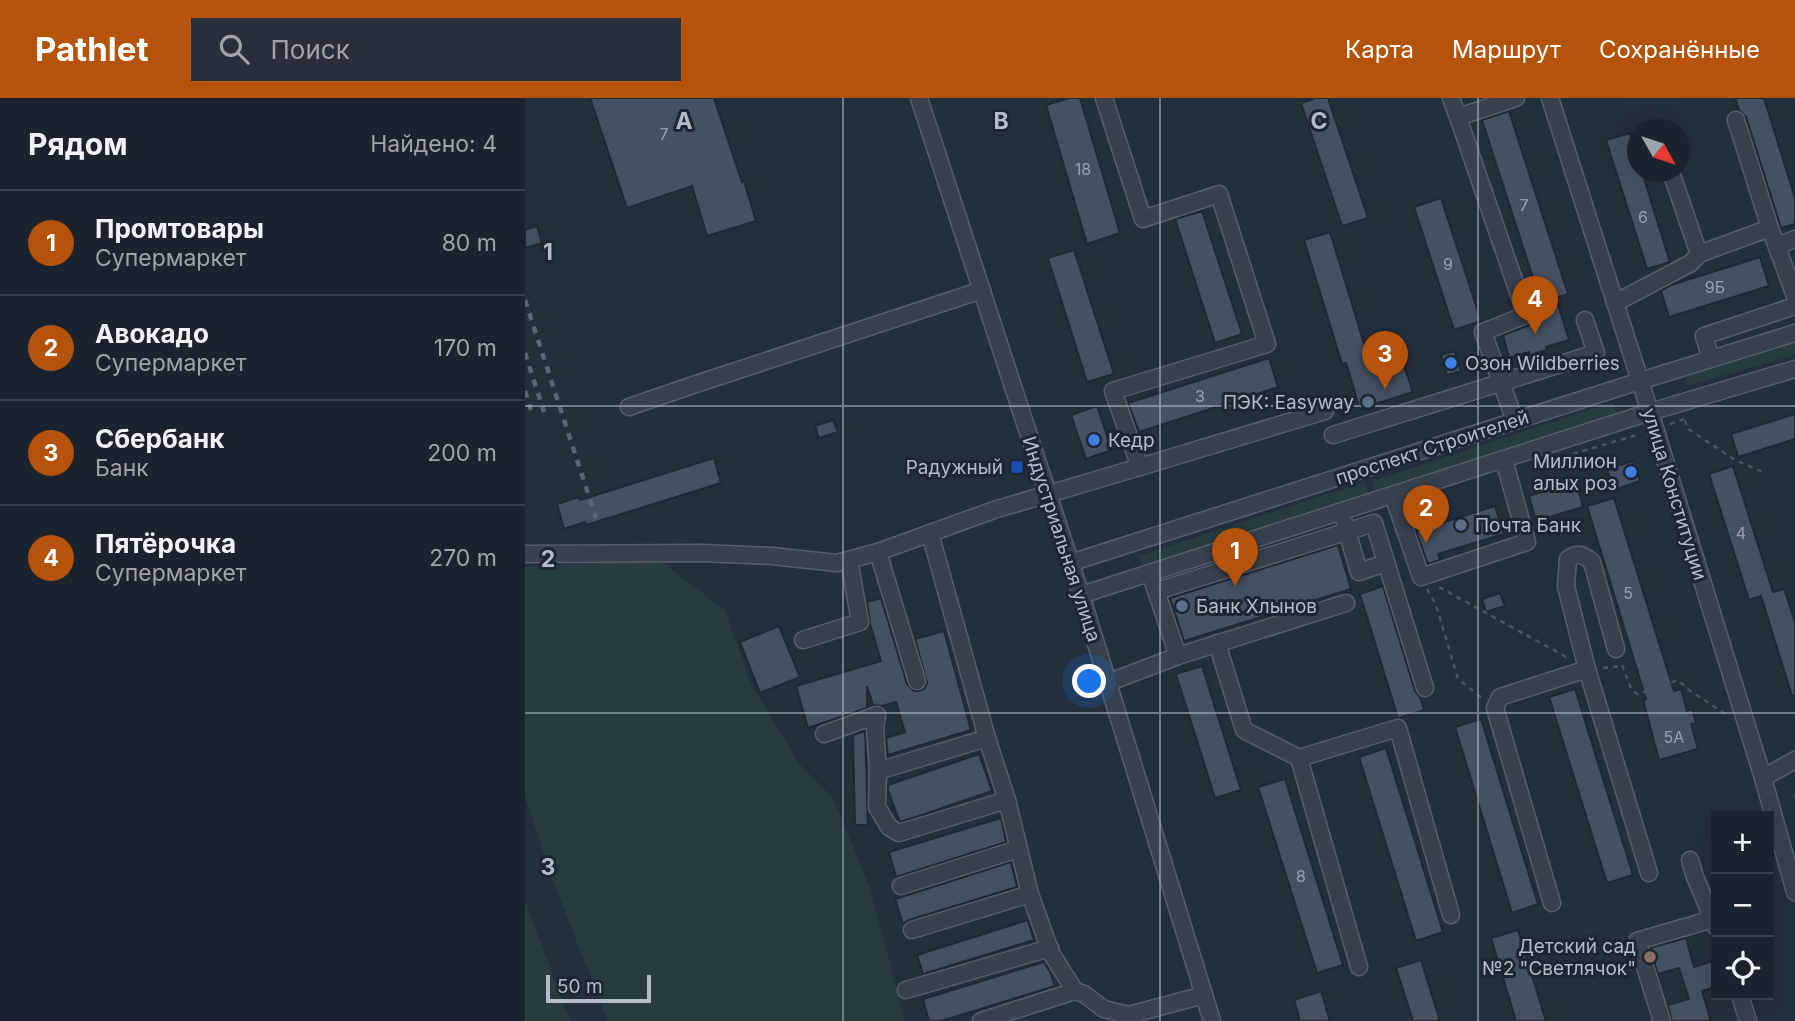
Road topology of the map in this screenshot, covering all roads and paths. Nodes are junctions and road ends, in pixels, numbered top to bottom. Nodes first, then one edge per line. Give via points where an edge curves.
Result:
1 (919, 98) edge
2 (1104, 98) edge
3 (1451, 98) edge
4 (1516, 98) edge
5 (1550, 98) edge
6 (1458, 117) junction
7 (1736, 120) dead end
8 (1674, 182) edge
9 (1770, 228) junction
10 (1795, 239) edge
11 (1777, 246) junction
12 (1699, 254) junction
13 (982, 290) junction
14 (1795, 295) edge
15 (1615, 303) junction
16 (1795, 306) edge
17 (1585, 320) dead end
18 (1795, 333) edge
19 (1711, 359) junction
20 (1795, 369) edge
21 (1640, 380) junction
22 (1502, 383) junction
23 (629, 407) dead end
24 (1325, 411) dead end
25 (1650, 412) junction
26 (1684, 419) dead end
27 (1515, 421) junction
28 (1333, 435) dead end
29 (1504, 460) junction
30 (1140, 467) junction
31 (1765, 473) dead end
32 (1048, 494) junction
33 (1393, 495) junction
34 (1341, 512) junction
35 (1347, 531) junction
36 (930, 533) junction
37 (878, 552) junction
38 (525, 554) edge
39 (849, 560) junction
40 (1070, 563) junction
41 (1386, 563) junction
42 (1150, 573) junction
43 (1420, 577) junction
44 (1157, 591) junction
45 (1081, 595) junction
46 (1346, 603) dead end
47 (803, 640) dead end
48 (1217, 643) junction
49 (1616, 649) joint
50 (1178, 656) junction
51 (1623, 666) junction
52 (1587, 669) junction
53 (917, 681) dead end
54 (1107, 683) junction
55 (1425, 688) dead end
56 (1495, 708) junction
57 (1744, 717) junction
58 (824, 734) dead end
59 (987, 738) junction
60 (1299, 758) junction
61 (1795, 760) edge
62 (878, 771) junction
63 (1763, 778) junction
64 (1007, 800) junction
65 (1018, 849) junction
66 (1690, 860) dead end
67 (1649, 873) dead end
68 (901, 886) dead end
69 (1795, 892) edge
70 (1030, 894) junction
71 (1552, 903) dead end
72 (1451, 915) dead end
73 (1711, 916) edge
74 (1711, 924) edge
75 (912, 930) dead end
76 (1050, 948) junction
77 (1359, 967) dead end
78 (906, 990) dead end
79 (1075, 991) junction
80 (1204, 995) junction
81 (1742, 1000) edge
82 (1104, 1015) edge
83 (981, 1021) edge
84 (1212, 1021) edge
85 (1662, 1021) edge
86 (1748, 1021) edge

1 - 13 street, Индустриальная улица
2 - 30 street via 1143,219 1219,194 1267,344 1113,391
3 - 6 street
4 - 6 street
5 - 15 street, улица Конституции
6 - 22 street via 1526,314 1483,332
7 - 9 street
8 - 12 street
9 - 11 street
9 - 12 street
10 - 11 street
11 - 14 street
12 - 15 street via 1691,263
13 - 23 street
13 - 32 street, Индустриальная улица
15 - 21 street, улица Конституции
16 - 19 street via 1704,336
17 - 22 street via 1597,353
18 - 19 street, проспект Строителей
19 - 21 street, проспект Строителей
20 - 25 street, проспект Строителей
21 - 25 street, улица Конституции
21 - 27 street, проспект Строителей
22 - 27 street
22 - 28 street
24 - 30 street
25 - 29 street, проспект Строителей
25 - 57 street, улица Конституции
26 - 31 path via 1687,428 1735,460
27 - 40 street, проспект Строителей
29 - 33 street, проспект Строителей
29 - 43 street via 1527,542
30 - 32 street
32 - 36 street
32 - 40 street, Индустриальная улица
33 - 34 street, проспект Строителей
33 - 43 street
34 - 35 street
34 - 42 street, проспект Строителей
35 - 41 street via 1359,572
35 - 41 street via 1372,519
35 - 44 street
36 - 37 street
36 - 59 street
37 - 39 street
37 - 53 street
38 - 39 street via 703,553 837,563
39 - 47 street via 860,622
40 - 45 street, Индустриальная улица
41 - 55 street
42 - 44 street
42 - 45 street, проспект Строителей
43 - 52 path
43 - 56 path via 1436,605 1458,678
44 - 50 street
45 - 54 street, Индустриальная улица
46 - 48 street
48 - 50 street
48 - 60 street via 1244,730
49 - 51 path
49 - 52 street via 1592,562 1584,555 1574,555 1568,559 1566,586
50 - 54 street
51 - 52 path
51 - 57 path via 1632,691 1638,694 1678,680 1729,716
52 - 56 street via 1500,696
52 - 67 street
54 - 80 street, Индустриальная улица
56 - 71 street
57 - 63 street, улица Конституции
58 - 62 street via 877,715
59 - 62 street
59 - 64 street
60 - 72 street via 1398,728
60 - 77 street
61 - 63 street
62 - 64 street via 877,807 888,827 899,833
63 - 69 street, улица Конституции
64 - 65 street
65 - 68 street
65 - 70 street
66 - 73 street
70 - 75 street
70 - 76 street
74 - 85 street via 1637,942
76 - 78 street
76 - 79 street
79 - 82 street
79 - 83 street
80 - 82 street via 1129,1015
80 - 84 street, Индустриальная улица
81 - 86 street

